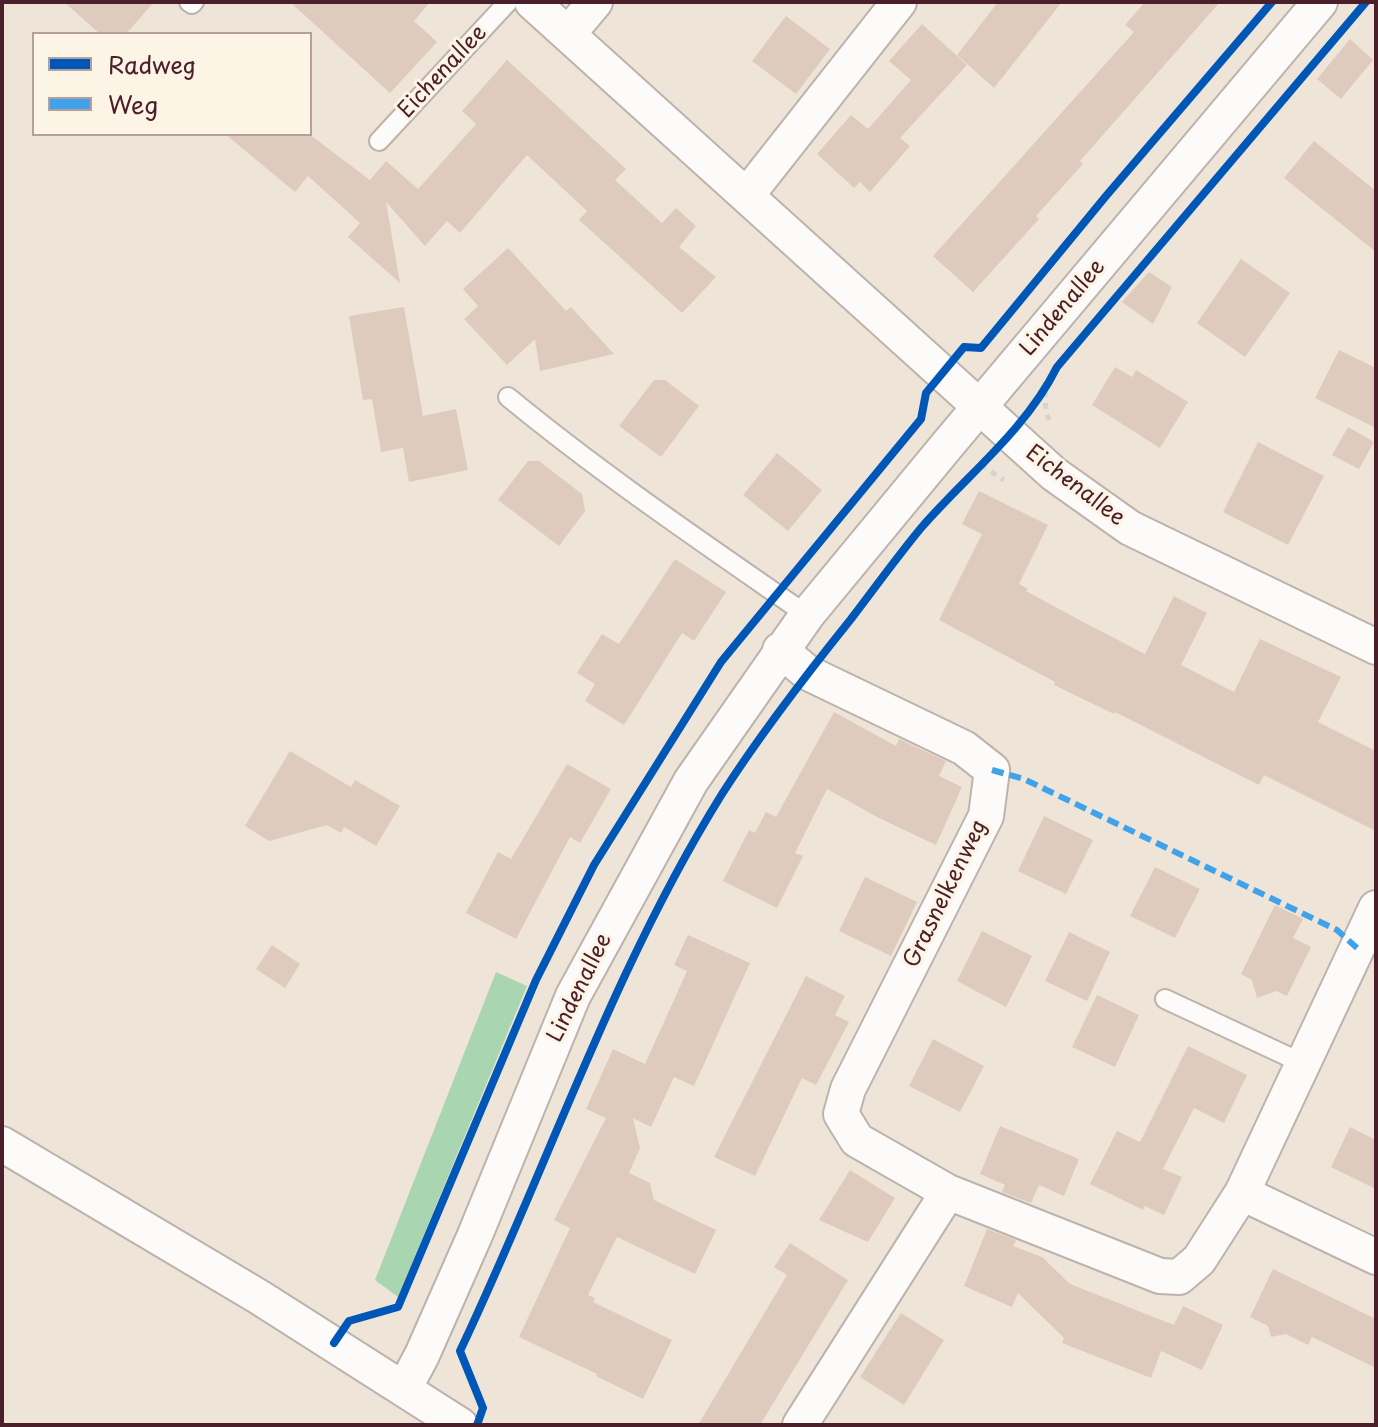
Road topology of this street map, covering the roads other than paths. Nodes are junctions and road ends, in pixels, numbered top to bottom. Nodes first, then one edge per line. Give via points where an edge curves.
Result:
1 (508, 2) edge
2 (532, 2) edge
3 (595, 2) edge
4 (899, 2) edge
5 (1320, 2) edge
6 (568, 34) junction
7 (379, 141) dead end
8 (747, 195) junction
9 (508, 397) dead end
10 (978, 408) junction
11 (807, 615) junction
12 (1376, 647) edge
13 (780, 650) junction
14 (1376, 908) edge
15 (1366, 952) edge
16 (1165, 999) dead end
17 (1302, 1063) junction
18 (2, 1144) edge
19 (948, 1192) junction
20 (1242, 1193) junction
21 (1376, 1257) edge
22 (404, 1389) junction
23 (460, 1425) edge
24 (800, 1425) edge

1 - 7 lane, Eichenallee
2 - 6 street, Eichenallee
3 - 6 street
4 - 8 street
5 - 10 street, Lindenallee
6 - 8 street, Eichenallee
8 - 10 street, Eichenallee
9 - 11 lane via 569,448
10 - 11 street, Lindenallee
10 - 12 street, Eichenallee via 1054,474 1130,528
11 - 13 street, Lindenallee
13 - 19 street, Grasnelkenweg via 808,673 964,748 992,770 986,816 848,1089 841,1114 857,1140
13 - 22 street, Lindenallee via 691,781 573,996 475,1235
14 - 15 street, Grasnelkenweg
15 - 17 street, Grasnelkenweg
16 - 17 lane
17 - 20 street, Grasnelkenweg
18 - 22 street
19 - 20 street, Grasnelkenweg via 1160,1276 1179,1277 1199,1260
19 - 24 street
20 - 21 street
22 - 23 street

